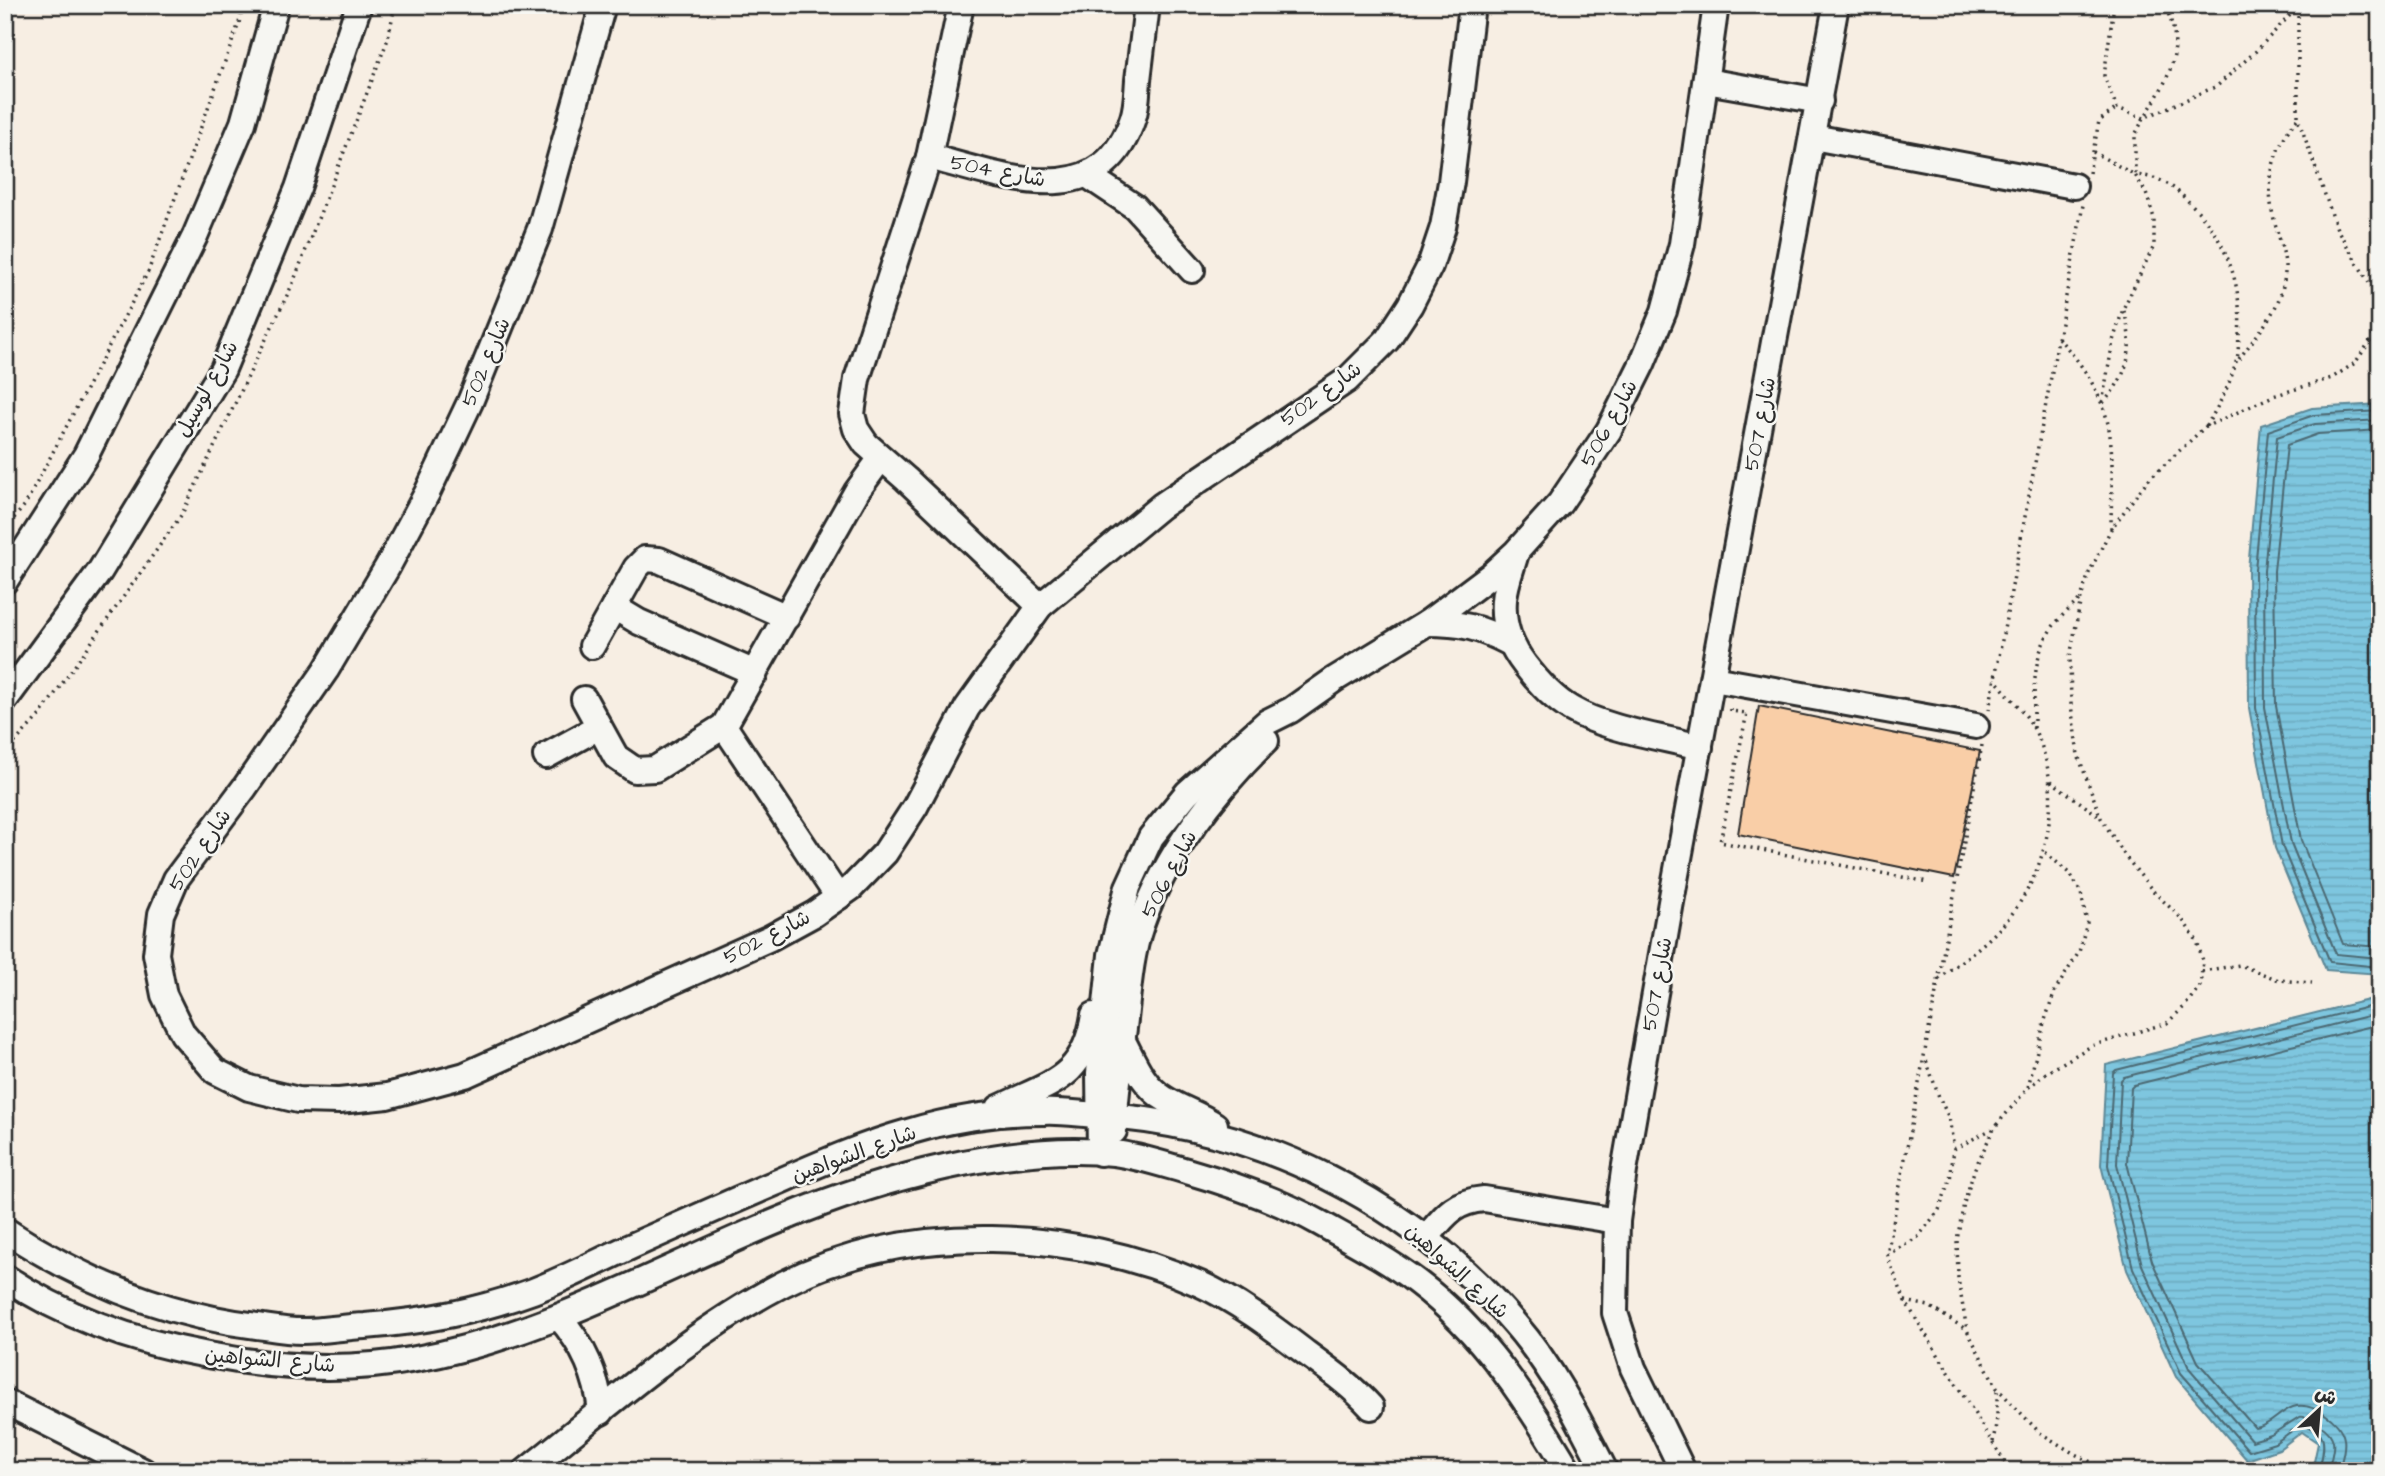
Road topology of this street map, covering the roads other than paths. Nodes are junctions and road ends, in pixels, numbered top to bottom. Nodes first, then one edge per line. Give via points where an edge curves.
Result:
1 (276, 5) edge
2 (359, 5) edge
3 (603, 5) edge
4 (961, 5) edge
5 (1147, 5) edge
6 (1472, 5) edge
7 (1716, 5) edge
8 (1836, 5) edge
9 (1706, 81) junction
10 (1820, 101) junction
11 (1813, 137) junction
12 (929, 158) junction
13 (1087, 175) junction
14 (2082, 190) road end
15 (1192, 270) dead end
16 (881, 458) junction
17 (1516, 552) junction
18 (5, 581) edge
19 (1040, 606) junction
20 (614, 607) junction
21 (787, 617) junction
22 (1427, 623) junction
23 (1510, 643) junction
24 (592, 646) dead end
25 (754, 673) junction
26 (1713, 679) junction
27 (584, 699) dead end
28 (5, 701) edge
29 (1291, 710) junction
30 (724, 726) junction
31 (1983, 726) road end
32 (599, 727) junction
33 (1700, 747) junction
34 (546, 756) dead end
35 (838, 897) junction
36 (1109, 975) junction
37 (1123, 1041) junction
38 (1106, 1115) junction
39 (987, 1117) junction
40 (1231, 1139) junction
41 (1107, 1153) junction
42 (1617, 1220) junction
43 (5, 1230) edge
44 (1426, 1238) junction
45 (5, 1277) edge
46 (559, 1317) junction
47 (5, 1402) edge
48 (1371, 1408) dead end
49 (601, 1412) junction
50 (143, 1471) edge
51 (526, 1471) edge
52 (1569, 1471) edge
53 (1605, 1471) edge
54 (1683, 1471) edge

1 - 18 street via 243,123 195,236 86,455
2 - 28 street, شارع لوسيل via 298,188 223,369 100,572
3 - 35 street, شارع 502 via 540,229 470,402 388,566 326,670 176,878 161,914 156,954 164,995 184,1034 215,1071 250,1088 298,1100 387,1096 478,1070 770,938
4 - 12 street
5 - 13 street, شارع 504 via 1134,115 1112,154
6 - 19 street, شارع 502 via 1443,227 1430,266 1387,340 1347,380 1161,506
7 - 9 street, شارع 506
8 - 10 street, شارع 507
9 - 10 street
9 - 17 street, شارع 506 via 1682,244 1664,310 1609,430 1560,503
10 - 11 street, شارع 507
11 - 14 street
11 - 26 street, شارع 507
12 - 13 street, شارع 504 via 1031,181 1059,182
12 - 16 street via 853,397 856,429
13 - 15 street via 1135,207
16 - 19 street
16 - 21 street via 857,491
17 - 22 street, شارع 506
17 - 23 street via 1504,600
19 - 35 street, شارع 502 via 967,708 885,853
20 - 21 street via 645,559 659,560
20 - 24 street
20 - 25 street
21 - 25 street
22 - 23 street via 1469,625
22 - 29 street, شارع 506
23 - 33 street via 1536,680 1572,710
25 - 30 street
26 - 31 street
26 - 33 street, شارع 507
27 - 32 street
29 - 36 street, شارع 506 via 1267,722 1209,771 1152,837 1121,909
29 - 37 street, شارع 506 via 1199,820 1151,902 1133,955
30 - 32 street via 644,771 624,765
30 - 35 street
32 - 34 street
33 - 42 street, شارع 507
36 - 38 street, شارع 506 via 1099,1073
36 - 39 street, شارع 506 via 1098,995 1087,1041 1072,1068 1052,1084
37 - 38 street, شارع 506
37 - 40 street via 1152,1090 1209,1121
38 - 39 street, شارع الشواهين via 1043,1112
38 - 40 street, شارع الشواهين via 1158,1121
38 - 41 street, شارع 506
39 - 43 street, شارع الشواهين via 911,1131 873,1144 679,1224 538,1289 424,1321 299,1331 228,1322 145,1301 104,1285
40 - 44 street, شارع الشواهين via 1318,1172
41 - 46 street, شارع الشواهين via 1048,1152 895,1179 785,1217
41 - 52 street, شارع الشواهين via 1163,1164 1254,1192 1361,1246 1416,1281 1491,1352
42 - 44 street via 1468,1200 1452,1208
42 - 54 street, شارع 507 via 1615,1313 1633,1368
44 - 53 street, شارع الشواهين via 1516,1324 1569,1403
45 - 46 street, شارع الشواهين via 118,1333 234,1360 302,1366 416,1359
46 - 49 street via 590,1364
47 - 50 street
48 - 49 street via 1355,1390 1286,1337 1202,1285 1097,1250 985,1239 933,1241 878,1251 786,1283 715,1325
49 - 51 street

